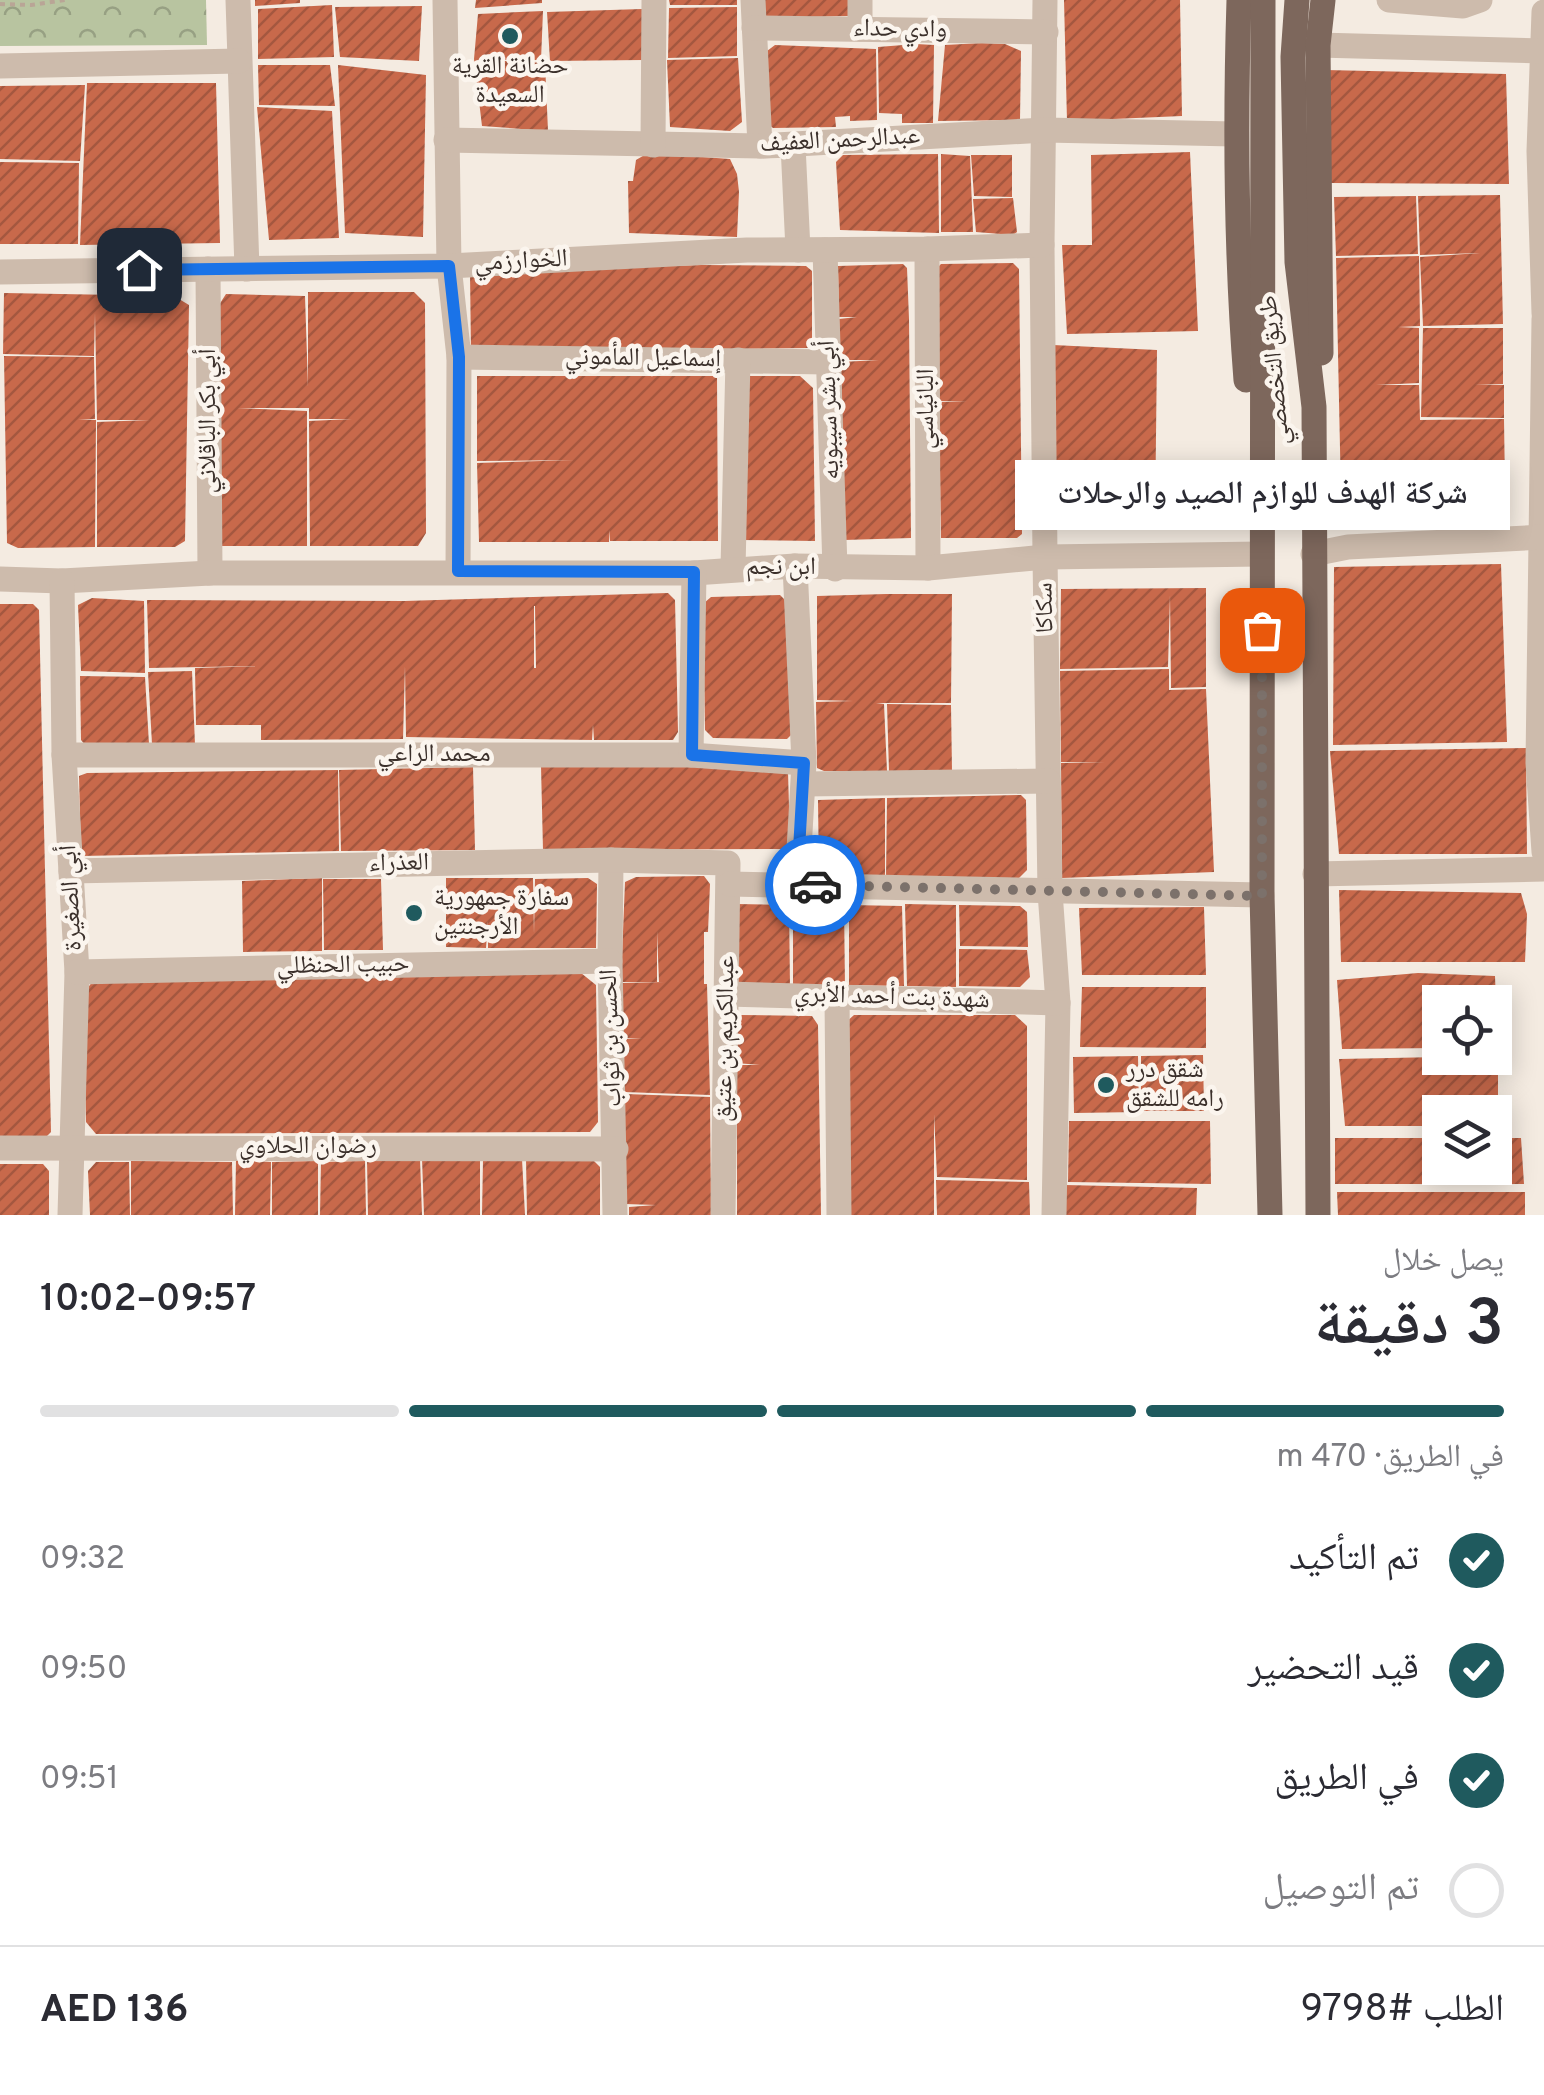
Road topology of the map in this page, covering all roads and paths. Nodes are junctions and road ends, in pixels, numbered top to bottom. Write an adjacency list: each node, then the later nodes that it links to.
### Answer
1 (65, 0): 14 (path)
2 (238, 0): 21 (street)
3 (446, 0): 25 (street)
4 (654, 0): 26 (street)
5 (753, 0): 16 (street)
6 (860, 0): 17 (street)
7 (1045, 0): 18 (street, سكاكا)
8 (1238, 0): 24 (main road)
9 (1262, 0): 43 (main road, طريق التخصصي)
10 (1297, 0): 41 (main road, طريق التخصصي)
11 (1323, 0): 19 (main road)
12 (1389, 0): 13 (street)
13 (1480, 0)
14 (0, 4)
15 (1544, 12): 20 (street)
16 (754, 28): 17 (street, وادي حداء); 27 (street)
17 (860, 29): 18 (street, وادي حداء)
18 (1046, 32): 23 (street, سكاكا)
19 (1318, 45): 20 (street); 41 (main road)
20 (1542, 51): 28 (street)
21 (240, 61): 22 (street); 34 (street)
22 (0, 66)
23 (1045, 130): 24 (street, عبدالرحمن العفيف); 27 (street, عبدالرحمن العفيف); 29 (street, سكاكا)
24 (1234, 134): 43 (main road)
25 (446, 140): 26 (street, عبدالرحمن العفيف); 33 (street)
26 (653, 145): 27 (street, عبدالرحمن العفيف)
27 (760, 146): 31 (street)
28 (1542, 151): 37 (street)
29 (1042, 245): 30 (street, الخوارزمي); 45 (street, سكاكا)
30 (927, 249): 32 (street, الخوارزمي); 49 (street, البانياسي)
31 (798, 250): 32 (street, الخوارزمي); 33 (street, الخوارزمي)
32 (825, 250): 40 (street, أبي بشر سيبويه)
33 (449, 266): 34 (street, الخوارزمي); 38 (street)
34 (247, 269): 35 (street, الخوارزمي)
35 (208, 270): 36 (street, الخوارزمي); 51 (street, أبي بكر الباقلاني)
36 (0, 272)
37 (1544, 316): 42 (street)
38 (459, 357): 39 (street, إسماعيل المأموني); 50 (street)
39 (738, 360): 40 (street, إسماعيل المأموني); 47 (street)
40 (828, 362): 48 (street, أبي بشر سيبويه)
41 (1314, 407): 44 (main road, طريق التخصصي)
42 (1543, 538): 44 (street); 57 (street)
43 (1262, 554): 45 (street, ابن نجم); 68 (main road, طريق التخصصي)
44 (1313, 554): 65 (main road, طريق التخصصي)
45 (1045, 558): 49 (street, ابن نجم); 59 (street, سكاكا)
46 (795, 566): 47 (street, ابن نجم); 48 (street, ابن نجم); 58 (street)
47 (732, 568): 52 (street, ابن نجم)
48 (834, 568): 49 (street, ابن نجم)
49 (928, 568)
50 (458, 571): 51 (street, ابن نجم); 52 (street, ابن نجم)
51 (210, 572): 54 (street, ابن نجم)
52 (694, 572): 56 (street)
53 (0, 579): 54 (street, ابن نجم)
54 (62, 581): 55 (street, أبي الصغيرة)
55 (64, 755): 56 (street, محمد الراعي); 63 (street, أبي الصغيرة)
56 (692, 755): 58 (street, محمد الراعي)
57 (1541, 764): 60 (street)
58 (804, 774): 59 (street, محمد الراعي); 66 (street)
59 (1048, 781): 67 (street, سكاكا)
60 (1544, 852)
61 (612, 860): 63 (street, العذراء); 64 (street, العذراء); 69 (street, الحسن بن ثواب)
62 (1544, 870): 65 (street)
63 (71, 871): 70 (street, أبي الصغيرة)
64 (729, 873): 66 (street, العذراء); 71 (street, عبدالكريم بن عتيق)
65 (1314, 874): 83 (main road, طريق التخصصي)
66 (797, 884): 67 (street, العذراء)
67 (1050, 892): 68 (street, العذراء); 73 (street, سكاكا)
68 (1262, 896): 82 (main road, طريق التخصصي)
69 (610, 960): 70 (street, حبيب الحنظلي); 76 (street, الحسن بن ثواب)
70 (77, 972): 74 (street, أبي الصغيرة)
71 (726, 994): 72 (street, شهدة بنت أحمد الأبري); 79 (street, عبدالكريم بن عتيق)
72 (836, 996): 73 (street, شهدة بنت أحمد الأبري); 80 (street)
73 (1058, 1002): 81 (street, سكاكا)
74 (70, 1146): 75 (street, رضوان الحلاوي); 76 (street, رضوان الحلاوي); 77 (street, أبي الصغيرة)
75 (0, 1148)
76 (616, 1149): 78 (street, الحسن بن ثواب)
77 (70, 1215)
78 (615, 1215)
79 (724, 1215)
80 (839, 1215)
81 (1054, 1215)
82 (1270, 1215)
83 (1318, 1215)

